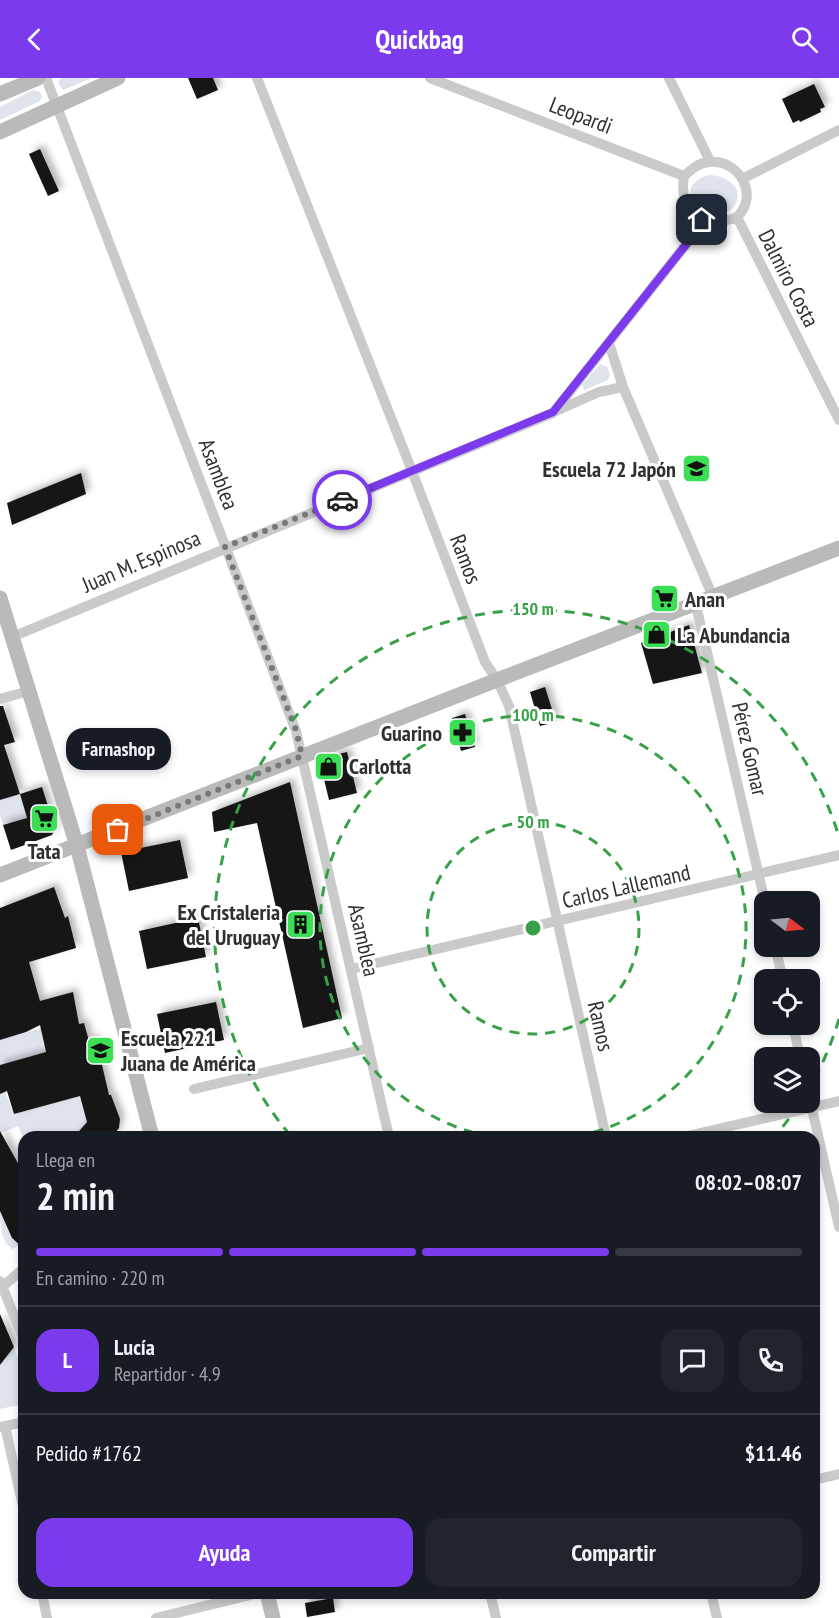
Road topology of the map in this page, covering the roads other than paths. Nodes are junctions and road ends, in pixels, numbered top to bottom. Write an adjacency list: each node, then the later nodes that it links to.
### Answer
1 (38, 78): 7 (street)
2 (46, 78): 8 (street, Asamblea)
3 (118, 78): 8 (street)
4 (257, 78): 20 (street, Ramos)
5 (430, 78): 12 (street, Leopardi)
6 (669, 78): 11 (street)
7 (0, 94)
8 (57, 106): 10 (street); 21 (street, Asamblea)
9 (839, 130): 13 (street)
10 (0, 132)
11 (710, 161): 12 (street); 13 (street)
12 (684, 176): 15 (street)
13 (744, 178): 14 (street)
14 (737, 218): 15 (street, Dalmiro Costa); 19 (street, Dalmiro Costa)
15 (702, 220): 16 (street, Juan M. Espinosa)
16 (609, 344): 17 (street); 18 (street, Juan M. Espinosa)
17 (623, 387): 18 (street, Juan M. Espinosa); 23 (street)
18 (553, 412): 20 (street, Juan M. Espinosa)
19 (839, 420)
20 (412, 471): 21 (street, Juan M. Espinosa); 27 (street, Ramos)
21 (225, 547): 26 (street, Juan M. Espinosa); 30 (street, Asamblea)
22 (839, 548): 23 (street)
23 (713, 597): 25 (street)
24 (0, 598): 26 (street)
25 (696, 604): 27 (street); 34 (street, Pérez Gomar)
26 (12, 637): 28 (street)
27 (497, 680): 30 (street); 36 (street, Ramos)
28 (29, 691): 29 (street); 31 (street)
29 (0, 699)
30 (302, 756): 31 (street); 37 (street, Asamblea)
31 (77, 846): 33 (street); 44 (street)
32 (839, 855): 34 (street, Carlos Lallemand)
33 (0, 875)
34 (759, 875): 35 (street, Pérez Gomar); 36 (street, Carlos Lallemand)
35 (763, 891)
36 (558, 922): 37 (street, Carlos Lallemand); 46 (street, Ramos)
37 (351, 969): 38 (street, Asamblea)
38 (369, 1048): 39 (street); 45 (street, Asamblea)
39 (194, 1089)
40 (839, 1101): 41 (street)
41 (820, 1103)
42 (776, 1113): 47 (street)
43 (813, 1113): 48 (street)
44 (150, 1131)
45 (389, 1131)
46 (605, 1131)
47 (706, 1131)
48 (817, 1131)
49 (820, 1144): 50 (street)
50 (839, 1227)
51 (18, 1273): 52 (street)
52 (1, 1286): 53 (street)
53 (18, 1326)
54 (18, 1423): 55 (street)
55 (3, 1427): 58 (street)
56 (839, 1474): 57 (street)
57 (820, 1479)
58 (18, 1487)
59 (43, 1599): 64 (street)
60 (234, 1599): 65 (street)
61 (268, 1599): 66 (street)
62 (491, 1599): 67 (street)
63 (712, 1599): 68 (street)
64 (47, 1618)
65 (156, 1618)
66 (273, 1618)
67 (496, 1618)
68 (717, 1618)

